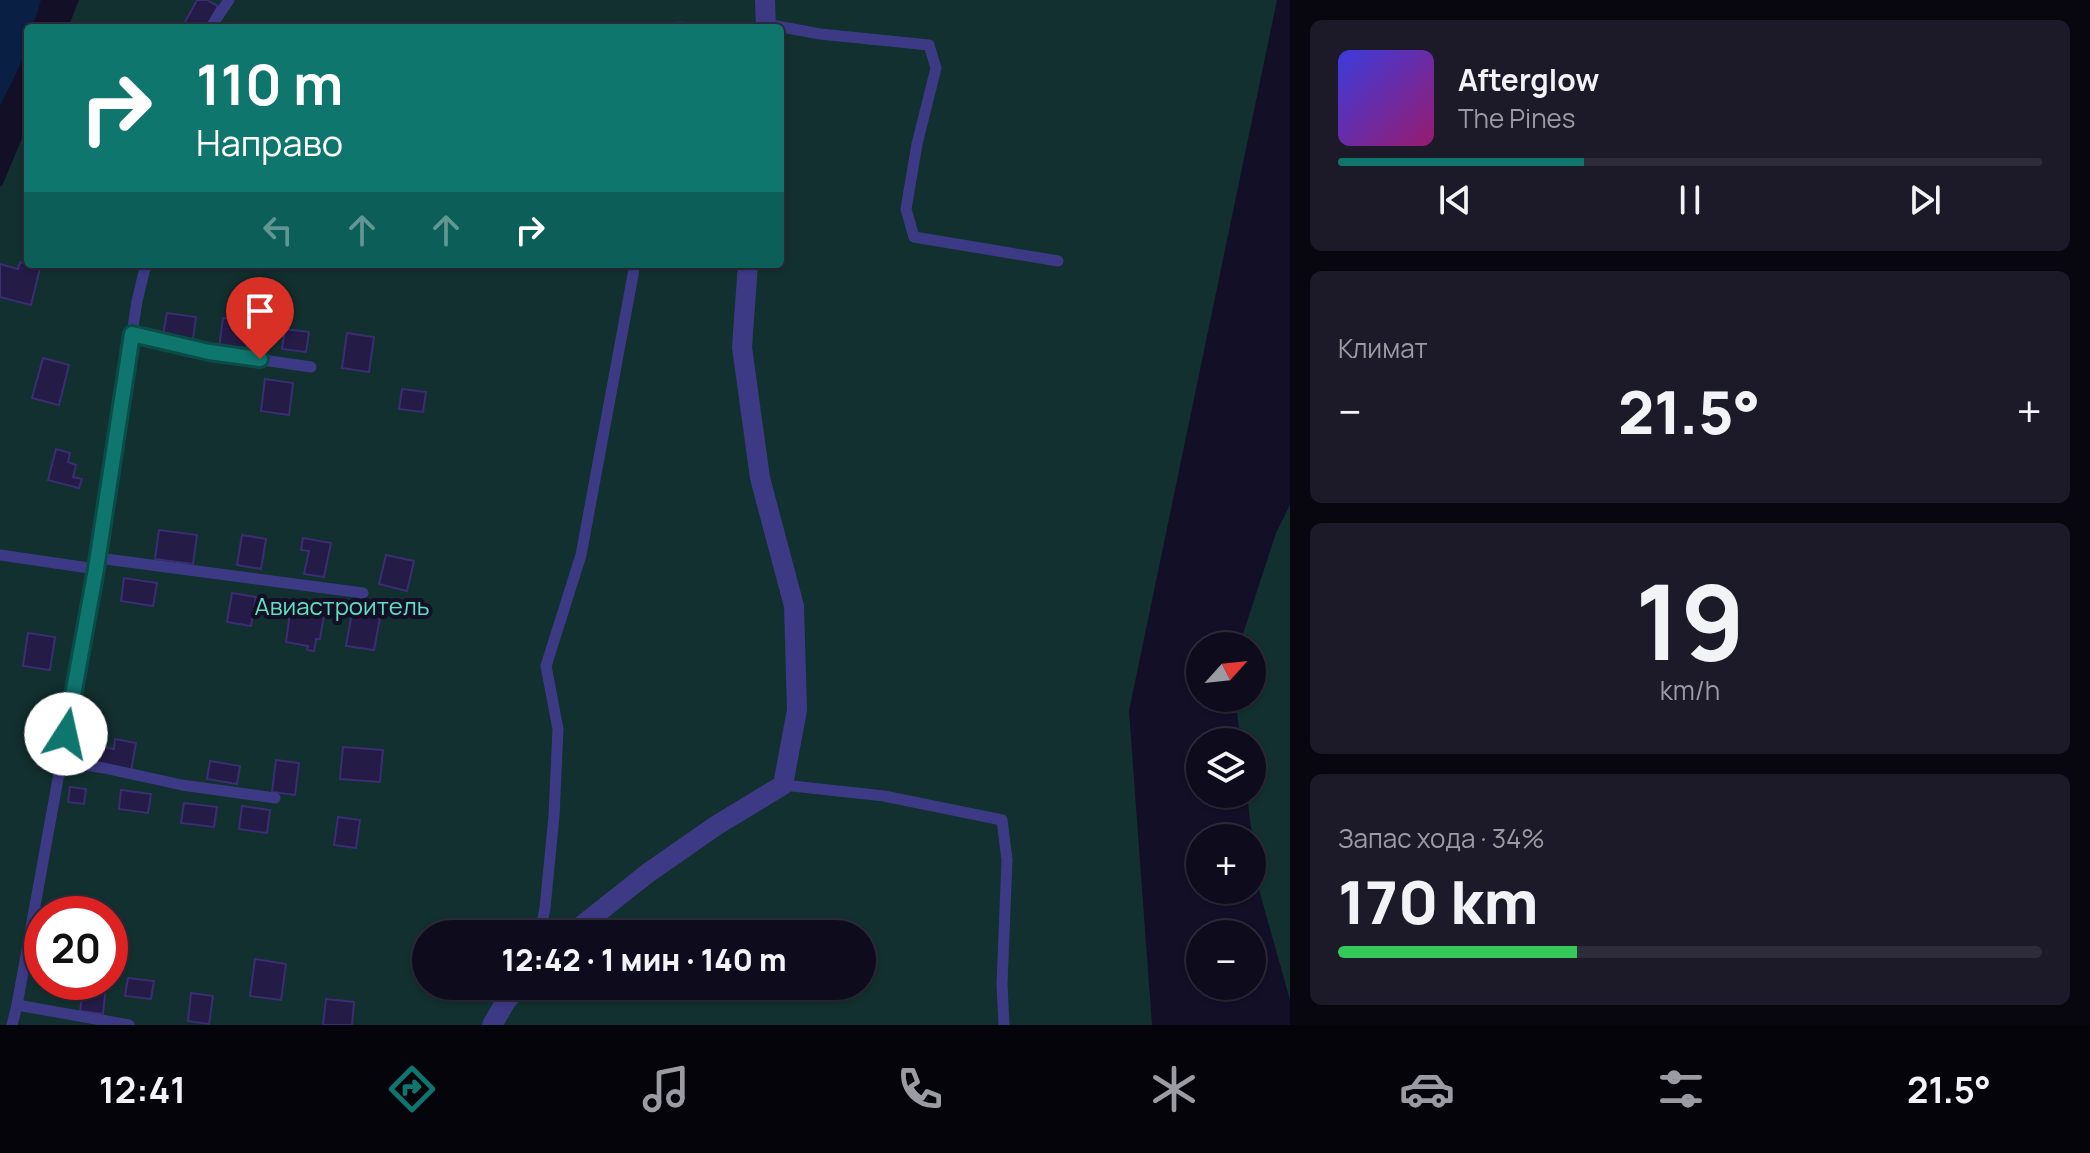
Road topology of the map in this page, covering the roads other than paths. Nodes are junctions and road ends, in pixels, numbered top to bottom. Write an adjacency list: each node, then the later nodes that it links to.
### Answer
1 (229, 0): 3 (lane)
2 (765, 0): 4 (street)
3 (213, 24)
4 (766, 24)
5 (784, 29): 6 (lane)
6 (1058, 261)
7 (145, 268): 10 (lane)
8 (634, 268): 18 (lane)
9 (748, 268): 16 (street)
10 (132, 334): 11 (lane); 13 (lane)
11 (311, 367)
12 (0, 555): 13 (lane)
13 (97, 564): 14 (lane); 15 (lane)
14 (363, 593)
15 (61, 761): 17 (lane); 21 (lane)
16 (783, 785): 19 (street); 25 (lane)
17 (275, 798)
18 (543, 920)
19 (589, 920)
20 (507, 1000): 24 (street)
21 (17, 1005): 22 (lane); 23 (lane)
22 (12, 1025)
23 (129, 1025)
24 (492, 1025)
25 (1004, 1025)

